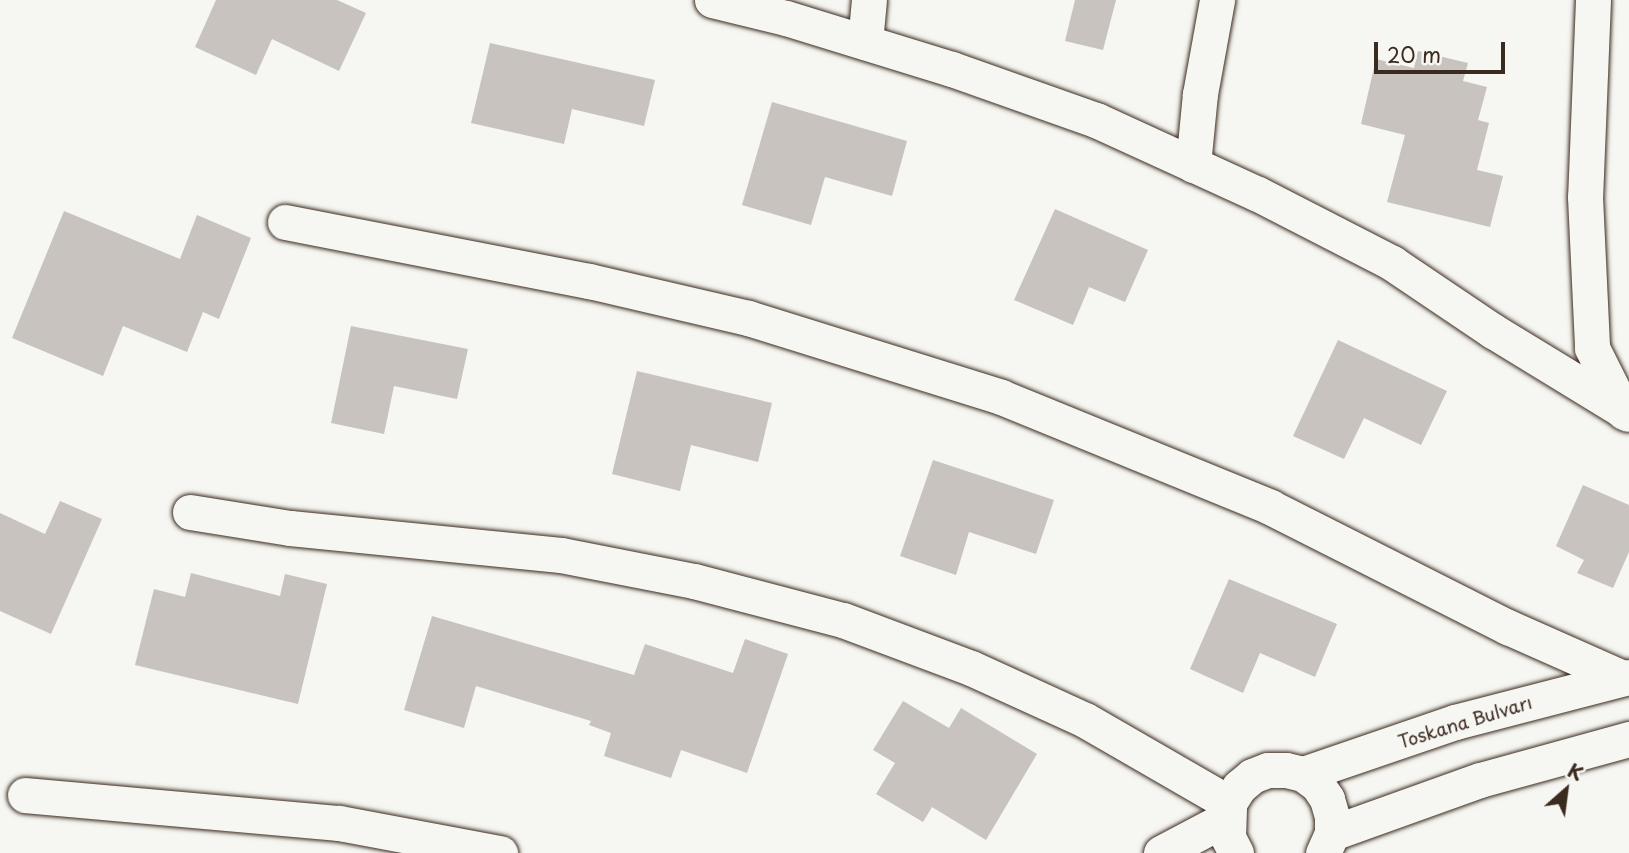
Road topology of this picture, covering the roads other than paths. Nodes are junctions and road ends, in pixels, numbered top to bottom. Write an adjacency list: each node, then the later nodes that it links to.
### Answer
1 (712, 0): 5 (street)
2 (869, 0): 5 (street)
3 (1217, 0): 6 (street)
4 (1593, 0): 8 (street)
5 (865, 42): 6 (street)
6 (1193, 165): 8 (street)
7 (285, 222): 10 (street)
8 (1626, 413)
9 (190, 512): 14 (street)
10 (1626, 677): 12 (street, Toskana Bulvarı)
11 (1629, 738): 15 (street)
12 (1303, 774): 14 (street, Toskana Bulvarı); 15 (street)
13 (25, 795): 16 (street)
14 (1228, 810): 17 (street, Toskana Bulvarı); 18 (street)
15 (1326, 848)
16 (500, 853)
17 (1161, 853)
18 (1236, 853)

